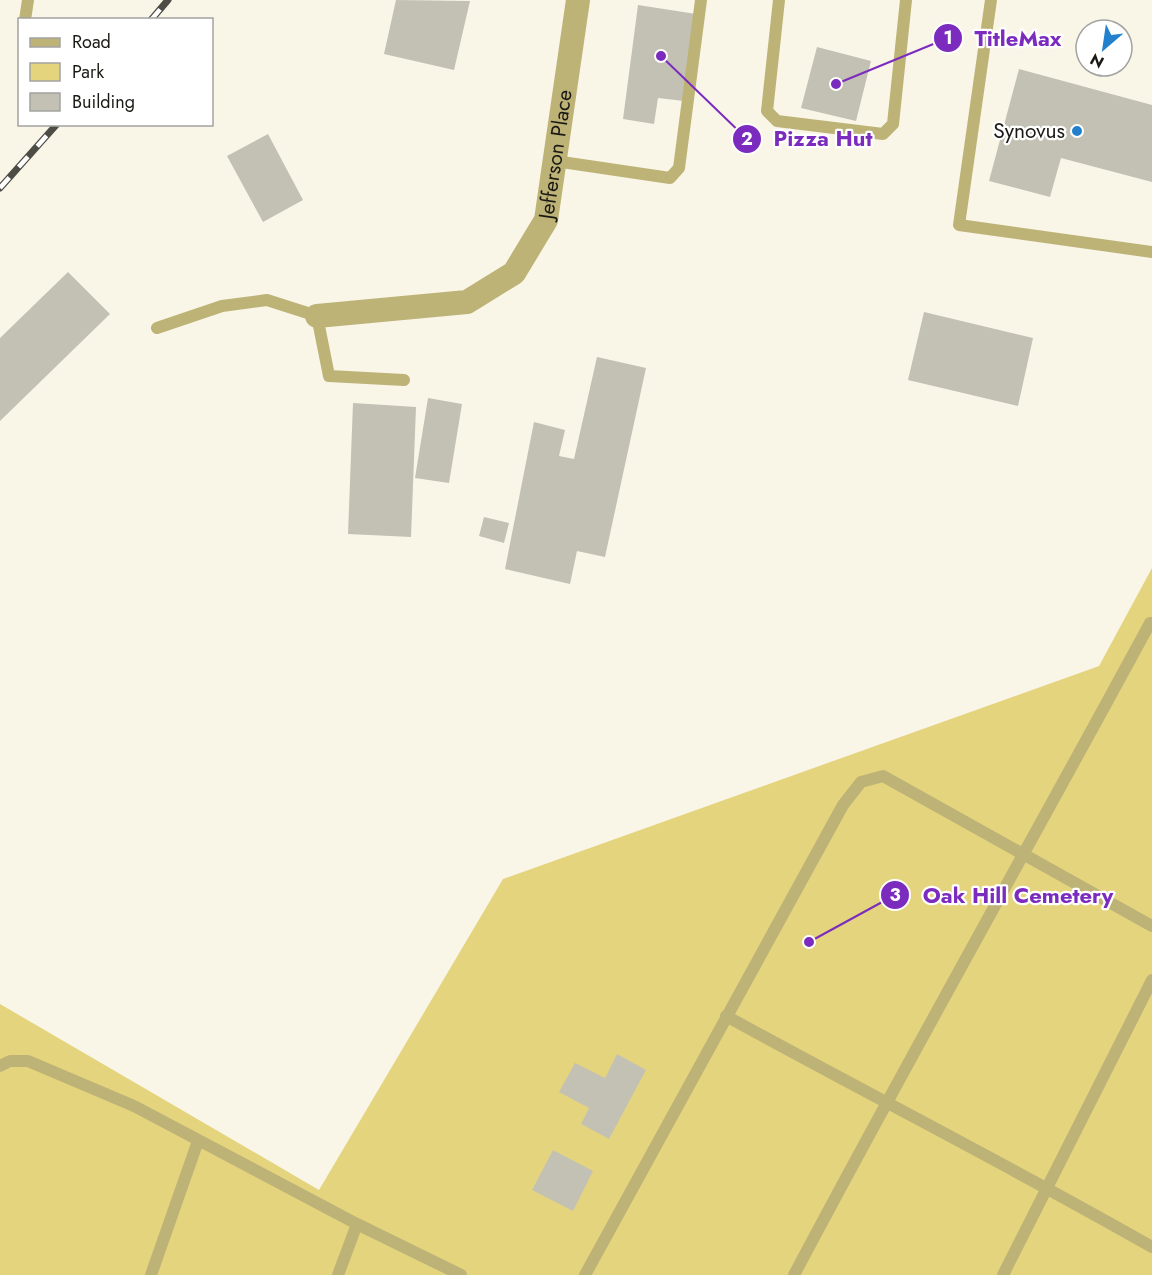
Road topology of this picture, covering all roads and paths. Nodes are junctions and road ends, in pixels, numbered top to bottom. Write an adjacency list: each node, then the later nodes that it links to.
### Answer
1 (28, 0): 7 (lane)
2 (579, 0): 8 (street, Jefferson Place)
3 (701, 0): 8 (lane)
4 (778, 0): 5 (lane)
5 (906, 0)
6 (990, 0): 9 (lane)
7 (25, 18)
8 (555, 160): 10 (street, Jefferson Place)
9 (1152, 252)
10 (317, 315): 11 (lane); 12 (lane)
11 (156, 328)
12 (404, 380)
13 (1152, 622): 14 (lane)
14 (1024, 854): 15 (lane); 17 (lane); 19 (lane)
15 (1152, 926)
16 (1152, 980): 21 (lane)
17 (726, 1016): 19 (lane); 27 (lane)
18 (0, 1066): 20 (lane)
19 (885, 1103): 21 (lane); 28 (lane)
20 (198, 1141): 22 (lane); 24 (lane)
21 (1048, 1188): 23 (lane); 29 (lane)
22 (357, 1224): 25 (lane); 26 (lane)
23 (1152, 1247)
24 (151, 1275)
25 (338, 1275)
26 (461, 1275)
27 (585, 1275)
28 (794, 1275)
29 (1003, 1275)

